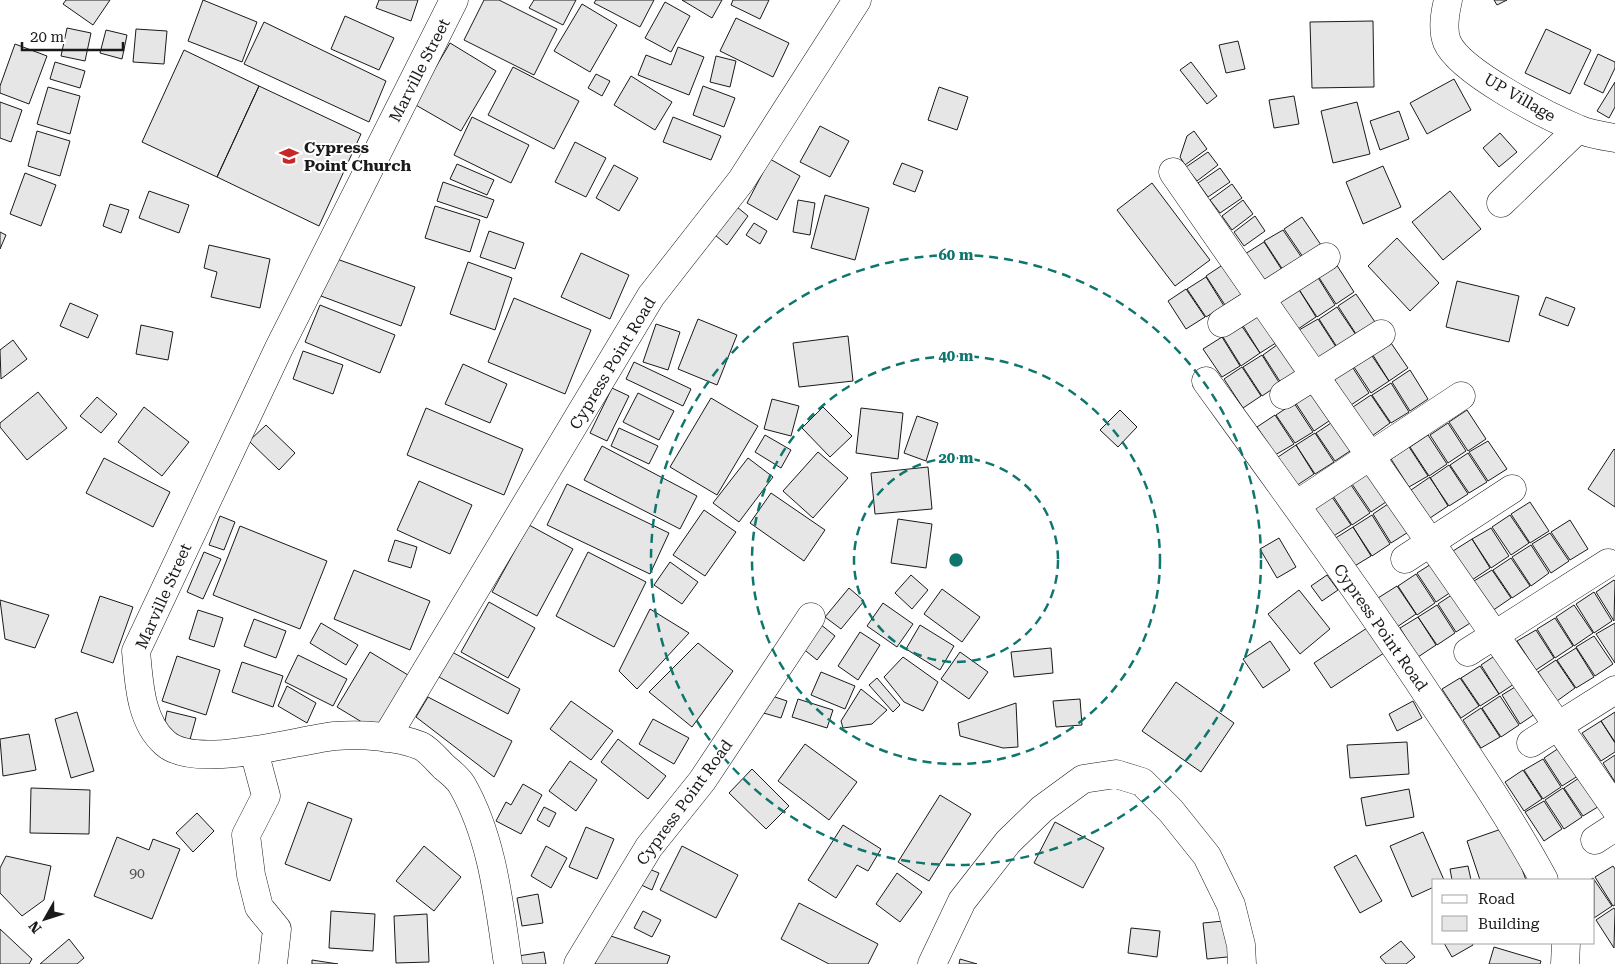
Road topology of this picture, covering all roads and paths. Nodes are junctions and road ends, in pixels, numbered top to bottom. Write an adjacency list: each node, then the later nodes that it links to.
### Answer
1 (454, 0): 29 (street, Marville Street)
2 (857, 0): 27 (street, Cypress Point Road)
3 (1448, 0): 4 (street, UP Village)
4 (1578, 129): 5 (street, UP Village); 7 (street)
5 (1615, 138)
6 (1173, 172): 9 (street)
7 (1501, 203)
8 (1326, 257): 9 (street)
9 (1262, 299): 10 (street); 12 (street)
10 (1222, 324)
11 (1381, 334): 12 (street)
12 (1314, 375): 14 (street); 16 (street)
13 (1206, 381): 18 (street, Cypress Point Road)
14 (1284, 395)
15 (1461, 396): 16 (street)
16 (1371, 455): 18 (street); 19 (street)
17 (1512, 489): 19 (street)
18 (1296, 505): 31 (street, Cypress Point Road)
19 (1431, 542): 20 (street); 23 (street)
20 (1405, 559)
21 (1608, 563): 23 (street)
22 (811, 617): 35 (street, Cypress Point Road)
23 (1495, 634): 24 (street); 26 (street)
24 (1468, 652)
25 (1615, 690): 26 (street)
26 (1558, 726): 28 (street); 30 (street)
27 (386, 738): 29 (street, Marville Street); 34 (street, Marville Street)
28 (1531, 743)
29 (254, 751): 33 (street)
30 (1615, 808)
31 (1543, 879)
32 (1566, 944): 38 (street)
33 (273, 964)
34 (508, 964)
35 (578, 964)
36 (932, 964): 37 (street)
37 (1242, 964)
38 (1565, 964)

